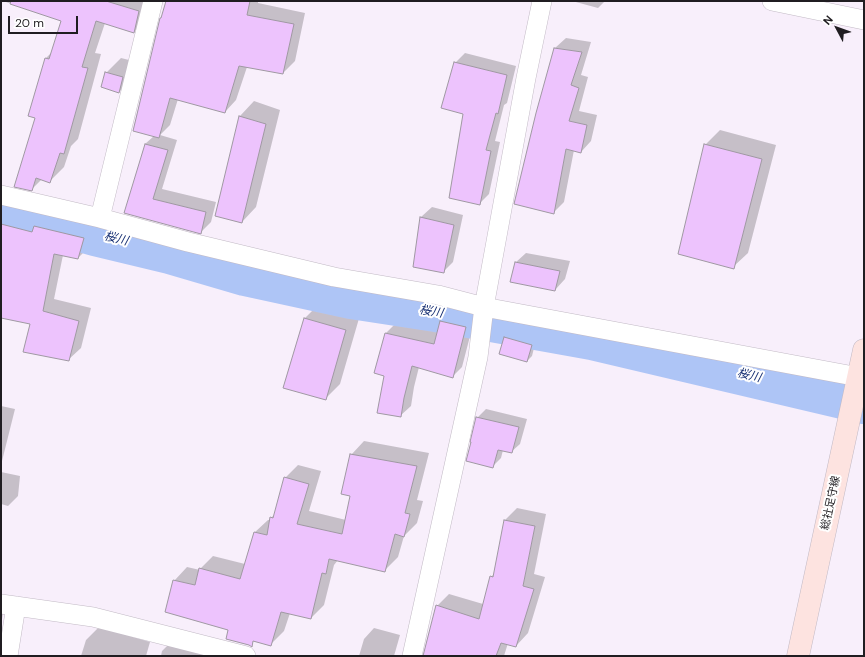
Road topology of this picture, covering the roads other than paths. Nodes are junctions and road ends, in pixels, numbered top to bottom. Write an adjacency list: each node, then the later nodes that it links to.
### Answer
1 (152, 1): 6 (street)
2 (542, 1): 7 (street)
3 (772, 1): 4 (street)
4 (864, 20)
5 (1, 195): 6 (street)
6 (100, 218): 7 (street)
7 (483, 315): 9 (street); 13 (street)
8 (864, 350): 9 (main road, 総社足守線)
9 (859, 380): 14 (main road, 総社足守線)
10 (8, 605): 11 (street); 12 (street)
11 (8, 656)
12 (246, 656)
13 (412, 656)
14 (798, 656)

